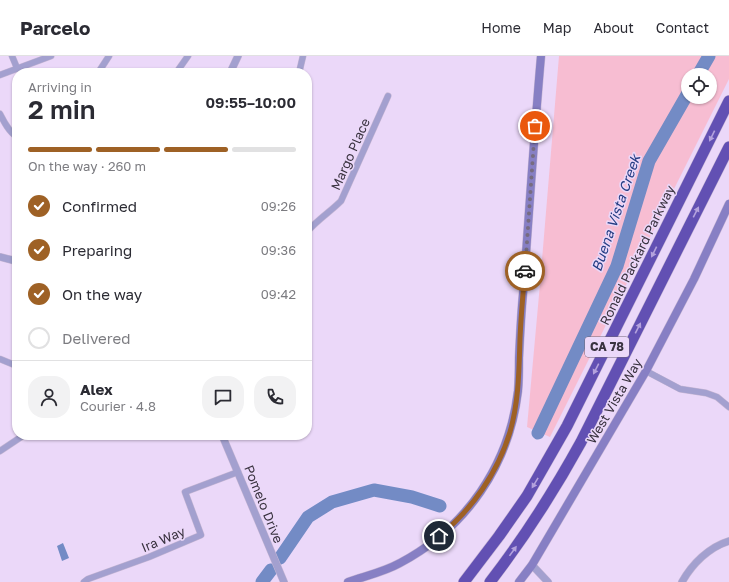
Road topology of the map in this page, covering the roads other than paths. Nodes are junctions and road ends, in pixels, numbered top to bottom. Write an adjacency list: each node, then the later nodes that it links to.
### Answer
1 (12, 56): 8 (street)
2 (51, 56): 8 (street)
3 (109, 56): 9 (street)
4 (188, 56): 10 (street)
5 (238, 56): 11 (street)
6 (303, 56): 12 (street)
7 (541, 56): 36 (main road)
8 (17, 68)
9 (101, 68)
10 (180, 68)
11 (232, 68)
12 (300, 68)
13 (12, 70): 14 (street)
14 (0, 75)
15 (388, 96): 21 (street, Margo Place)
16 (729, 101): 37 (highway, Ronald Packard Parkway / CA 78, one-way to 37)
17 (0, 114): 18 (street)
18 (12, 132)
19 (729, 146): 38 (highway, CA 78, one-way to 19)
20 (729, 204): 26 (main road, West Vista Way)
21 (312, 226)
22 (0, 258): 23 (street)
23 (12, 260)
24 (0, 359): 25 (street)
25 (12, 364)
26 (646, 371): 27 (street); 33 (main road, West Vista Way)
27 (729, 407)
28 (16, 440): 30 (street)
29 (224, 440): 31 (street, Pomelo Drive)
30 (0, 451)
31 (238, 472): 34 (street, Ira Way); 35 (street, Pomelo Drive)
32 (729, 541): 41 (street)
33 (532, 564): 39 (main road, West Vista Way); 40 (street)
34 (84, 582)
35 (284, 582)
36 (348, 582)
37 (464, 582)
38 (490, 582)
39 (519, 582)
40 (548, 582)
41 (682, 582)

